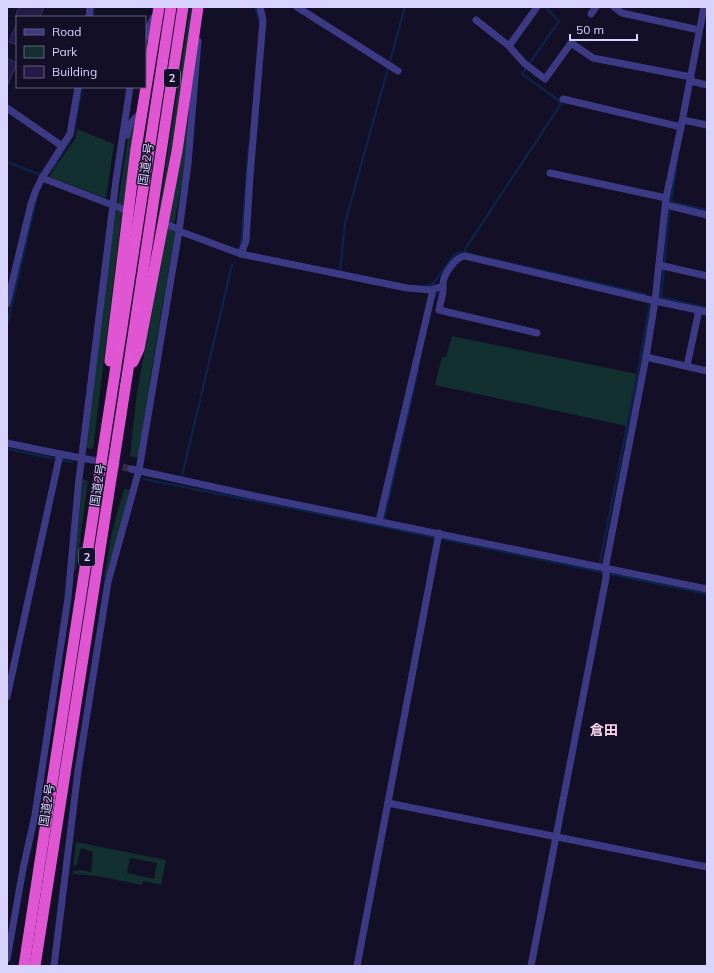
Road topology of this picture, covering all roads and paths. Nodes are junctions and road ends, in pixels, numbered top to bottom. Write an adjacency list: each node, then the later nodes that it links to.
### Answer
1 (158, 7): 14 (street); 19 (highway)
2 (171, 7): 57 (highway, 国道2号 / 2)
3 (183, 7): 49 (highway, 国道2号 / 2)
4 (199, 7): 38 (street); 49 (highway)
5 (260, 7): 39 (street)
6 (297, 7): 16 (street)
7 (537, 7): 15 (street)
8 (596, 7): 11 (street)
9 (614, 7): 13 (street)
10 (704, 7): 13 (street)
11 (591, 14)
12 (476, 20): 15 (street)
13 (702, 26): 17 (street)
14 (146, 36)
15 (509, 46): 17 (street)
16 (398, 71)
17 (690, 79): 18 (street); 26 (street)
18 (707, 84)
19 (146, 86)
20 (78, 88): 28 (street)
21 (130, 88): 31 (street)
22 (146, 88): 25 (highway)
23 (563, 99): 26 (street)
24 (7, 108): 28 (street)
25 (142, 112): 31 (street); 57 (highway)
26 (682, 123): 27 (street); 32 (street)
27 (707, 125)
28 (62, 146): 30 (street)
29 (550, 173): 32 (street)
30 (42, 178): 33 (street); 44 (street)
31 (116, 180): 33 (street)
32 (666, 198): 34 (street)
33 (113, 205): 35 (street); 53 (street)
34 (669, 206): 36 (street); 40 (street)
35 (123, 209)
36 (707, 215)
37 (168, 225): 38 (street)
38 (179, 230): 39 (street); 56 (street)
39 (241, 254): 42 (street)
40 (662, 266): 41 (street); 43 (street)
41 (707, 276)
42 (436, 288): 43 (street); 46 (street); 58 (street)
43 (655, 301): 45 (street); 47 (street)
44 (7, 304)
45 (703, 311): 48 (street)
46 (537, 333)
47 (646, 358): 48 (street); 60 (street)
48 (687, 366): 50 (street)
49 (128, 370): 68 (highway, 国道2号 / 2)
50 (707, 371)
51 (7, 443): 52 (street)
52 (60, 458): 53 (street); 62 (street)
53 (82, 458): 54 (street); 66 (street)
54 (92, 460)
55 (131, 469): 56 (street)
56 (139, 470): 58 (street); 69 (street)
57 (96, 497): 67 (highway, 国道2号 / 2)
58 (379, 521): 59 (street)
59 (438, 536): 60 (street); 63 (street)
60 (606, 572): 61 (street); 64 (street)
61 (707, 589)
62 (7, 697)
63 (388, 803): 64 (street); 70 (street)
64 (557, 837): 65 (street); 71 (street)
65 (707, 867)
66 (7, 959)
67 (24, 966)
68 (35, 966)
69 (54, 966)
70 (357, 966)
71 (531, 966)

